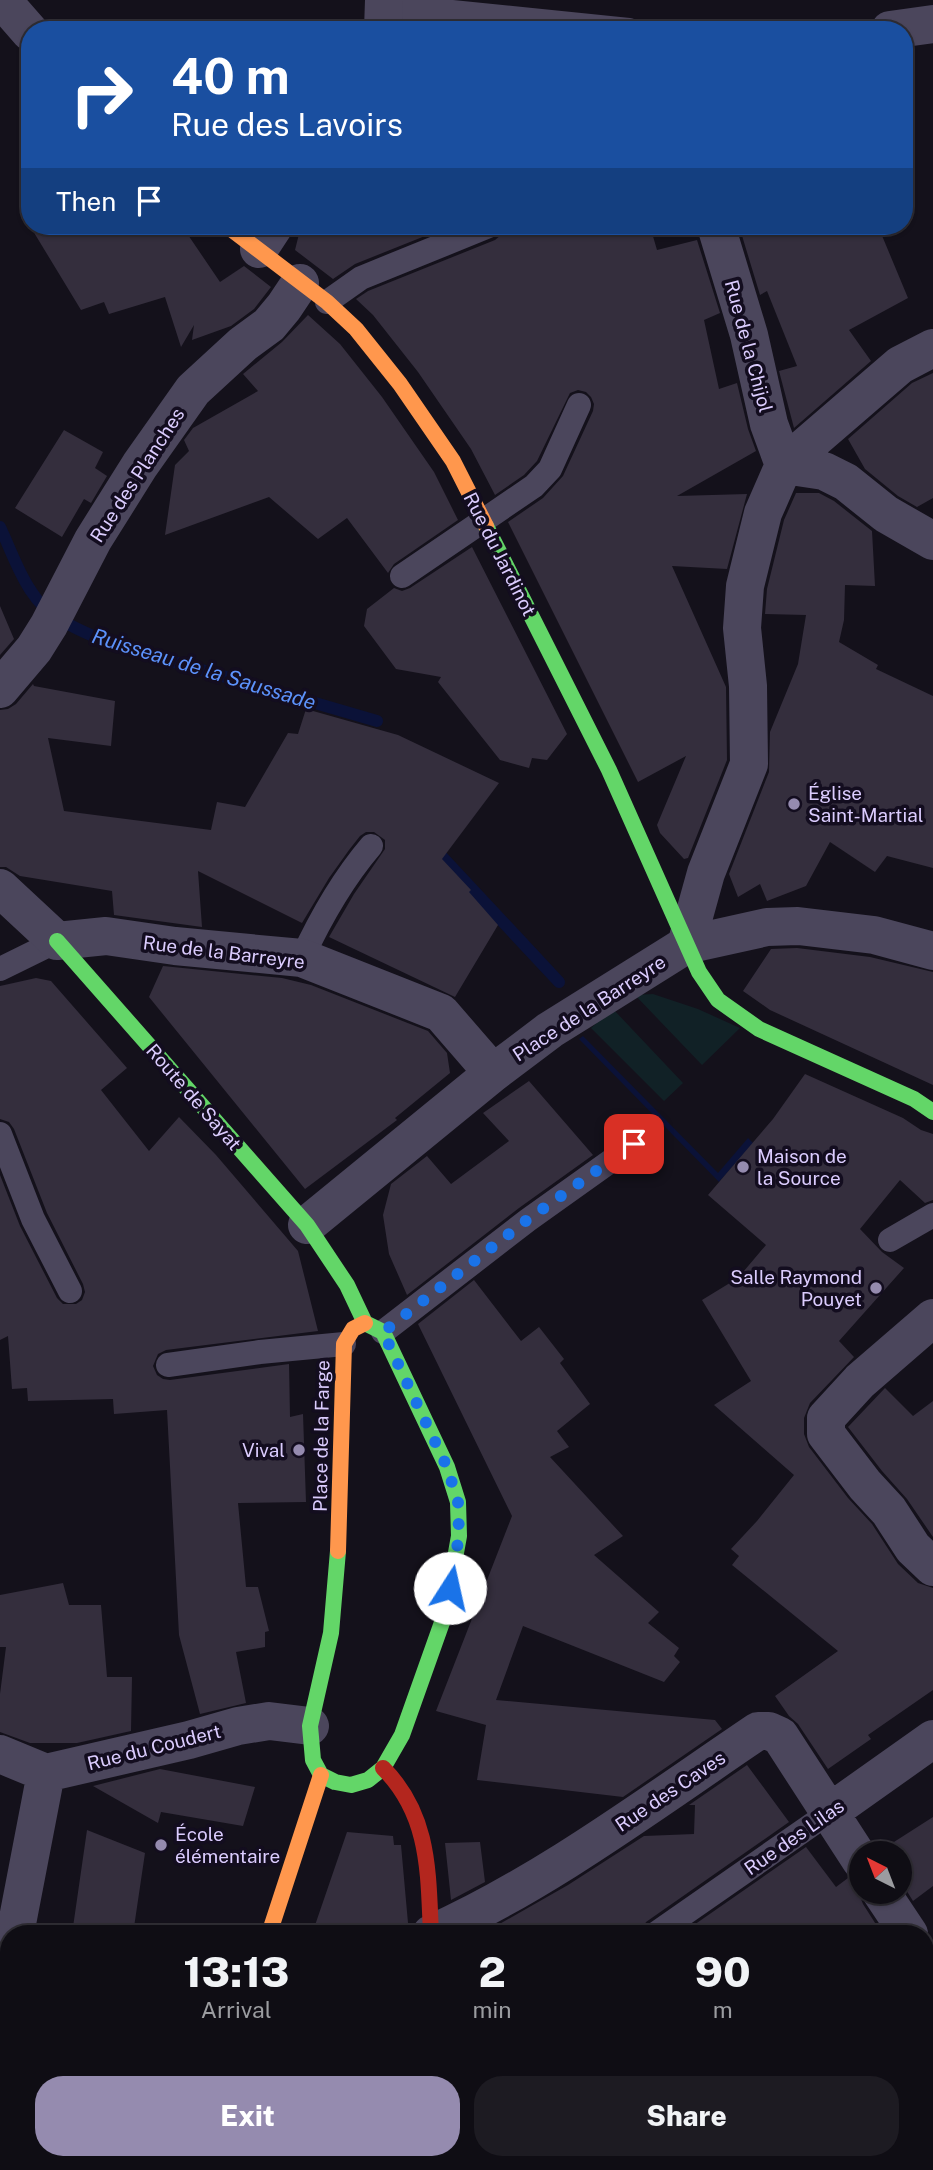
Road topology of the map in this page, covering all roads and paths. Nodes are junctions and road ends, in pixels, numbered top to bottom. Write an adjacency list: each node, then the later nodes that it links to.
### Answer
1 (2, 0): 4 (street)
2 (383, 11): 3 (lane)
3 (512, 21)
4 (21, 22)
5 (933, 24): 6 (street)
6 (913, 27)
7 (467, 235): 10 (lane)
8 (719, 235): 13 (street, Rue de la Chijol)
9 (266, 237): 10 (street, Rue du Jardinot)
10 (313, 292): 14 (street, Rue du Jardinot); 17 (street, Rue des Planches)
11 (933, 348): 13 (street)
12 (579, 405): 14 (lane)
13 (784, 465): 15 (street); 21 (street)
14 (483, 520): 16 (lane); 21 (street, Rue du Jardinot)
15 (933, 541)
16 (402, 576)
17 (0, 689)
18 (371, 846): 23 (lane)
19 (0, 888): 20 (street, Route de Sayat)
20 (57, 941): 23 (street, Rue de la Barreyre); 24 (lane); 30 (street, Route de Sayat)
21 (686, 945): 22 (street, Place de la Barreyre); 25 (street, Place de la Barreyre); 26 (street, Rue du Jardinot)
22 (933, 951)
23 (302, 958): 25 (street, Rue de la Barreyre)
24 (0, 969)
25 (493, 1073): 30 (street)
26 (933, 1112)
27 (650, 1133): 34 (lane)
28 (0, 1134): 32 (lane)
29 (933, 1215): 31 (lane)
30 (307, 1225): 34 (street, Route de Sayat)
31 (890, 1240)
32 (70, 1291)
33 (933, 1318): 37 (street)
34 (374, 1328): 35 (street, Place de la Farge); 41 (street)
35 (344, 1344): 36 (lane); 38 (street, Place de la Farge)
36 (168, 1365)
37 (933, 1567)
38 (310, 1726): 42 (street, Rue du Coudert); 43 (street, Place de la Farge)
39 (933, 1739): 44 (street, Rue des Lilas)
40 (0, 1754): 42 (street)
41 (383, 1768): 43 (street); 48 (street)
42 (46, 1773): 46 (street)
43 (321, 1775): 47 (street)
44 (830, 1812): 45 (street, Rue des Caves); 49 (street, Rue des Caves); 50 (lane, Rue des Lilas)
45 (849, 1842)
46 (17, 1925)
47 (272, 1925)
48 (430, 1925)
49 (450, 1925)
50 (668, 1925)

